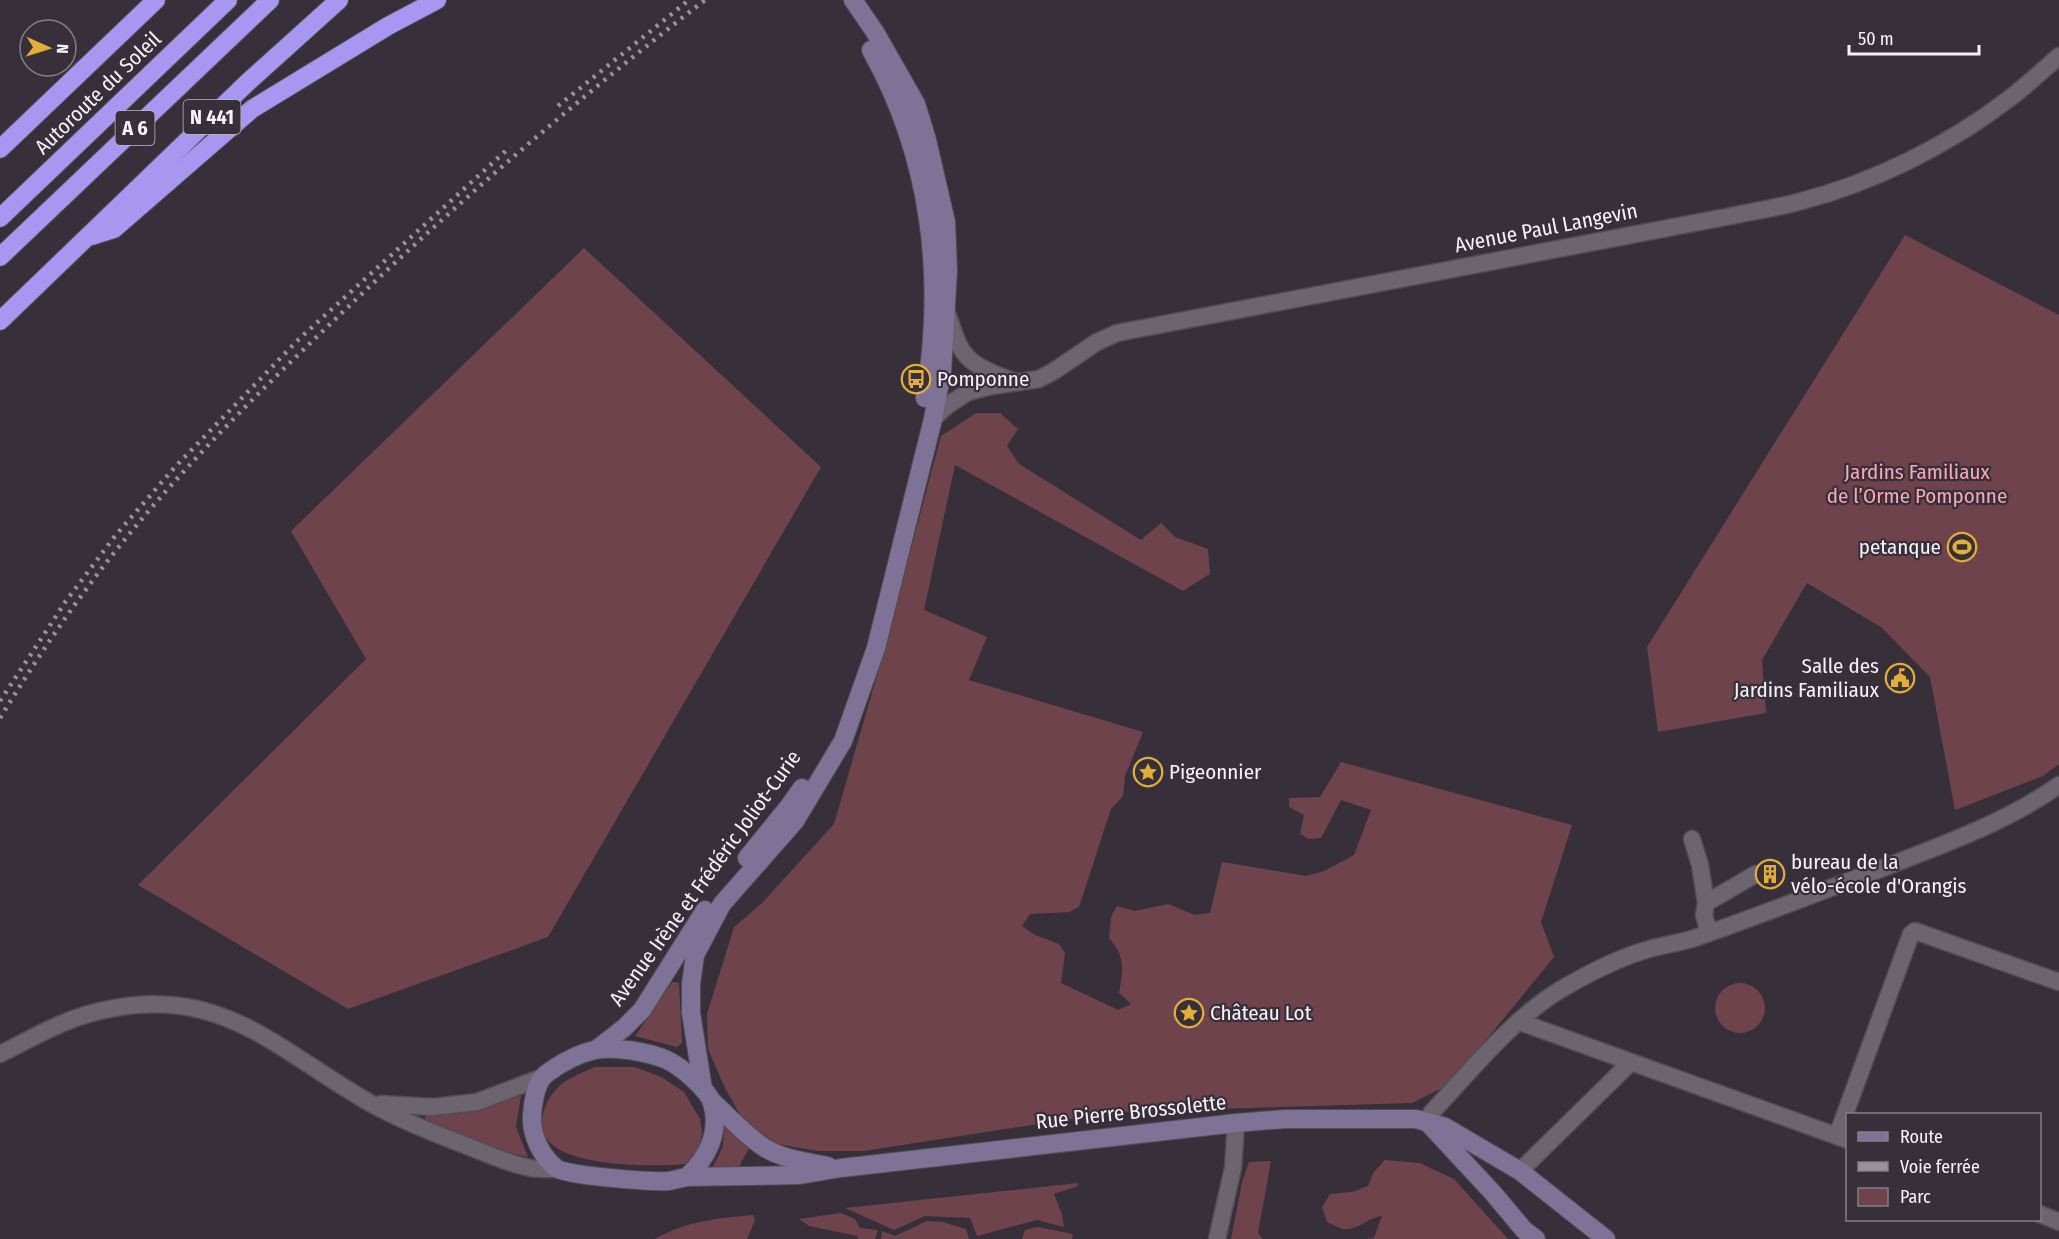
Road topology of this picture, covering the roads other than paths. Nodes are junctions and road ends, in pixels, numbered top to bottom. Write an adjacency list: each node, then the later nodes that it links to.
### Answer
1 (156, 0): 9 (highway)
2 (228, 0): 10 (highway, Autoroute du Soleil / A 6)
3 (270, 0): 12 (highway, A 6)
4 (339, 0): 11 (highway, N 441)
5 (437, 0): 11 (highway)
6 (840, 0): 24 (main road, Avenue Irène et Frédéric Joliot-Curie)
7 (853, 0): 13 (main road, Avenue Irène et Frédéric Joliot-Curie)
8 (2059, 56): 15 (street, Avenue Paul Langevin)
9 (0, 149)
10 (0, 218)
11 (88, 237): 14 (highway, N 441)
12 (0, 257)
13 (946, 311): 15 (street); 16 (main road, Avenue Irène et Frédéric Joliot-Curie)
14 (0, 321)
15 (1016, 382): 16 (street, Avenue Paul Langevin)
16 (933, 419): 28 (main road, Avenue Irène et Frédéric Joliot-Curie)
17 (2059, 785): 21 (street)
18 (1692, 839): 20 (street)
19 (1756, 874): 20 (street)
20 (1706, 903): 21 (street)
21 (1709, 933): 23 (street)
22 (2059, 982): 30 (street)
23 (1520, 1022): 26 (street); 31 (street)
24 (597, 1049): 27 (main road); 28 (main road)
25 (0, 1054): 29 (street)
26 (1631, 1062): 33 (street); 36 (street)
27 (543, 1077): 29 (street); 35 (main road)
28 (708, 1095): 34 (main road, Rue Pierre Brossolette); 37 (main road)
29 (371, 1104): 35 (street)
30 (1850, 1113)
31 (1426, 1122): 32 (main road, Rue Pierre Brossolette); 36 (main road, Rue Pierre Brossolette); 41 (main road)
32 (1236, 1123): 34 (main road, Rue Pierre Brossolette); 40 (street)
33 (1842, 1138)
34 (841, 1168): 37 (main road, Rue Pierre Brossolette)
35 (557, 1169): 37 (main road)
36 (1520, 1171): 42 (main road, Rue Pierre Brossolette)
37 (687, 1177)
38 (2041, 1214): 39 (street)
39 (2059, 1222)
40 (1217, 1239)
41 (1536, 1239)
42 (1606, 1239)

